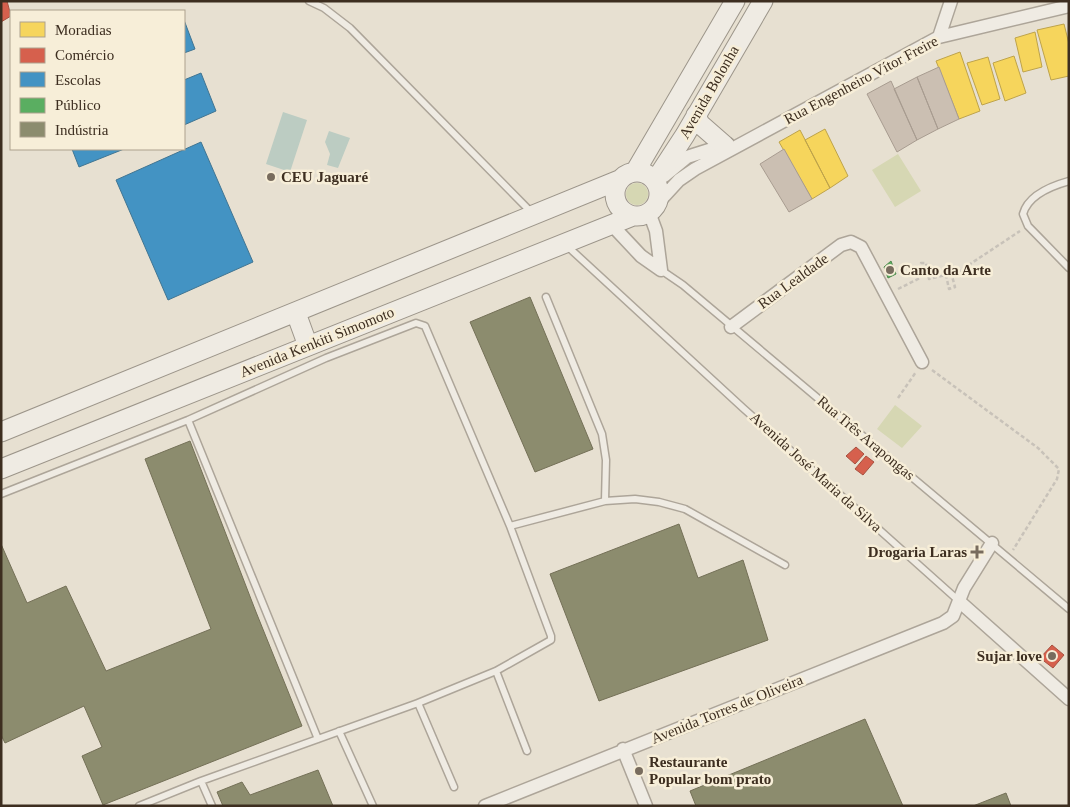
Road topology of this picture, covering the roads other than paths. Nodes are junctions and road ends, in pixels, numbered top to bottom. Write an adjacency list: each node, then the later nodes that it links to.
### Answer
1 (309, 1): 14 (lane)
2 (735, 1): 10 (main road, Avenida Bolonha)
3 (762, 1): 7 (main road, Avenida Bolonha)
4 (951, 1): 6 (street)
5 (1069, 6): 6 (street, Rua Engenheiro Vítor Freire)
6 (939, 37): 8 (street, Rua Engenheiro Vítor Freire)
7 (696, 115): 9 (main road); 12 (main road, Avenida Bolonha)
8 (745, 142): 9 (street, Rua Engenheiro Vítor Freire); 13 (street, Rua Engenheiro Vítor Freire)
9 (724, 144): 12 (street, Rua Engenheiro Vítor Freire)
10 (627, 176): 12 (main road); 13 (main road); 14 (main road)
11 (1069, 181): 17 (lane)
12 (656, 182): 13 (main road)
13 (646, 211): 15 (main road, Avenida Kenkiti Simomoto); 18 (street)
14 (534, 215): 20 (main road)
15 (611, 224): 16 (main road, Avenida Kenkiti Simomoto); 18 (street)
16 (564, 243): 22 (main road, Avenida Kenkiti Simomoto); 32 (lane, Avenida José Maria da Silva)
17 (1069, 268)
18 (661, 270): 21 (lane, Rua Três Arapongas)
19 (546, 297): 28 (lane)
20 (296, 313): 22 (main road); 25 (main road)
21 (731, 327): 23 (street, Rua Lealdade); 30 (lane, Rua Três Arapongas)
22 (308, 346): 26 (main road, Avenida Kenkiti Simomoto)
23 (927, 366)
24 (188, 420): 27 (lane); 29 (lane); 38 (lane)
25 (1, 432)
26 (1, 469)
27 (1, 494)
28 (605, 501): 29 (lane); 31 (lane)
29 (510, 526): 34 (lane)
30 (992, 543): 32 (street, Avenida Torres de Oliveira); 33 (lane, Rua Três Arapongas)
31 (785, 565)
32 (960, 602): 35 (street, Avenida José Maria da Silva); 39 (street, Avenida Torres de Oliveira)
33 (1069, 609)
34 (496, 670): 36 (lane); 40 (lane)
35 (1069, 699)
36 (418, 703): 37 (lane); 42 (lane)
37 (339, 731): 38 (lane); 45 (lane)
38 (318, 739): 41 (lane)
39 (623, 749): 46 (street, Avenida Torres de Oliveira); 47 (street)
40 (527, 751)
41 (201, 781): 43 (lane); 44 (lane)
42 (454, 787)
43 (139, 806)
44 (212, 806)
45 (373, 806)
46 (485, 806)
47 (646, 806)

